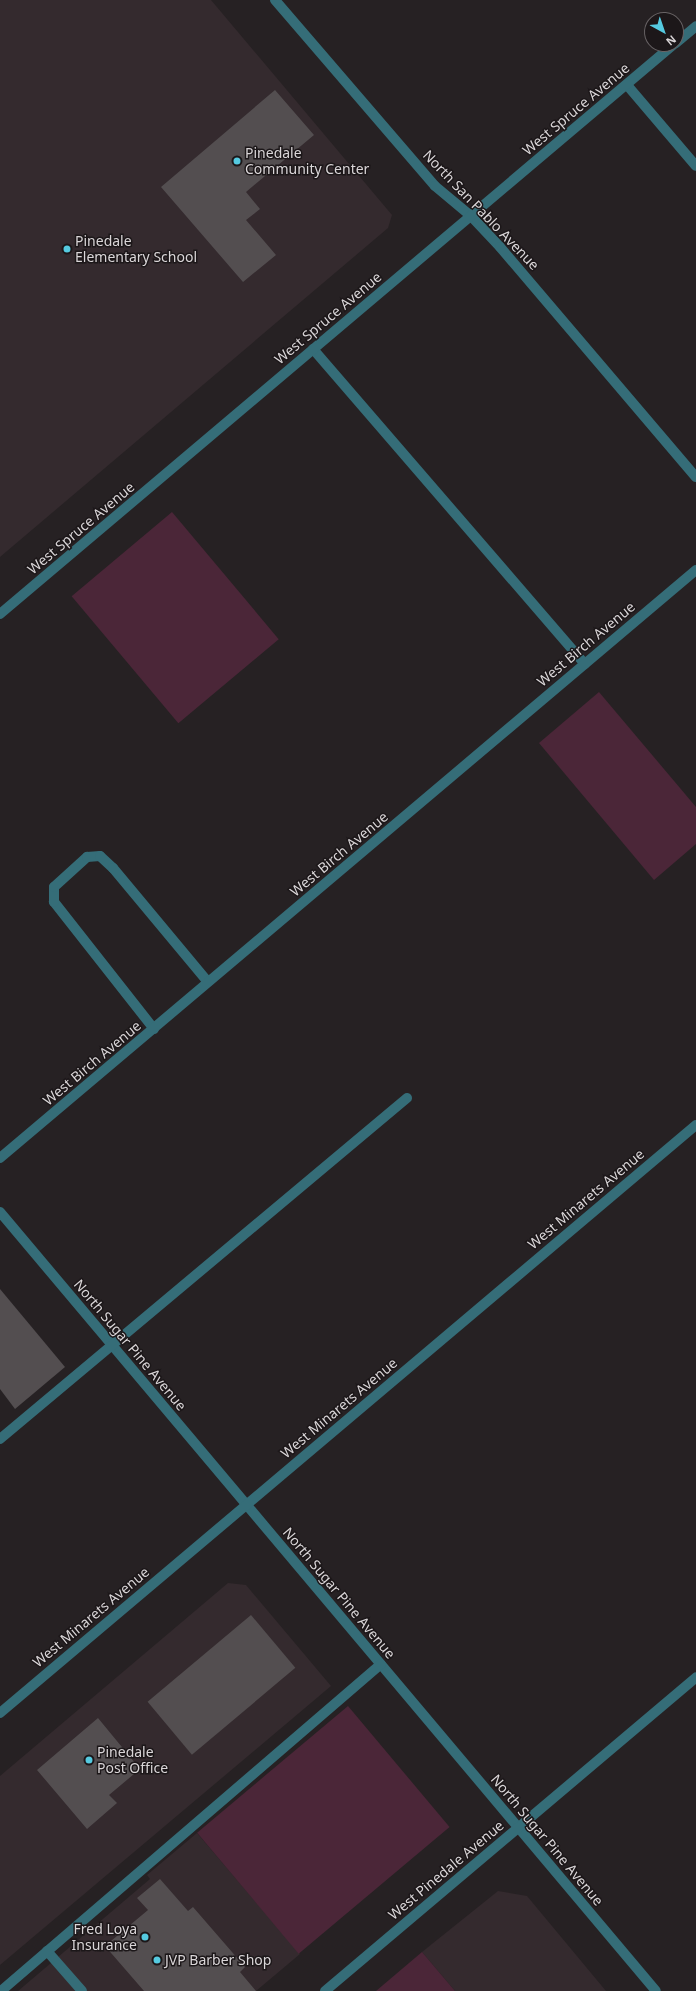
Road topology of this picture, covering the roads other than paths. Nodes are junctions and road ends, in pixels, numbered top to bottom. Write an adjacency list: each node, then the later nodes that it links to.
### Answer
1 (275, 0): 7 (street, North San Pablo Avenue)
2 (696, 26): 3 (street, West Spruce Avenue)
3 (684, 36)
4 (664, 52): 5 (street, West Spruce Avenue)
5 (626, 85): 6 (street); 7 (street, West Spruce Avenue)
6 (696, 166)
7 (471, 216): 8 (street, West Spruce Avenue); 9 (street, North San Pablo Avenue)
8 (313, 349): 11 (street, West Spruce Avenue); 12 (street)
9 (696, 477)
10 (696, 570): 12 (street, West Birch Avenue)
11 (0, 614)
12 (585, 664): 13 (street, West Birch Avenue)
13 (208, 982): 14 (street, West Birch Avenue); 14 (street)
14 (154, 1029): 17 (street, West Birch Avenue)
15 (407, 1098): 19 (street)
16 (696, 1125): 21 (street, West Minarets Avenue)
17 (0, 1158)
18 (0, 1212): 19 (street, North Sugar Pine Avenue)
19 (113, 1346): 20 (street); 21 (street, North Sugar Pine Avenue)
20 (0, 1439)
21 (246, 1505): 22 (street, North Sugar Pine Avenue); 24 (street, West Minarets Avenue)
22 (381, 1664): 25 (street, North Sugar Pine Avenue); 26 (street)
23 (696, 1677): 25 (street, West Pinedale Avenue)
24 (0, 1713)
25 (518, 1827): 29 (street, West Pinedale Avenue); 30 (street, North Sugar Pine Avenue)
26 (47, 1951): 27 (street); 28 (street)
27 (1, 1991)
28 (82, 1991)
29 (325, 1991)
30 (656, 1991)

